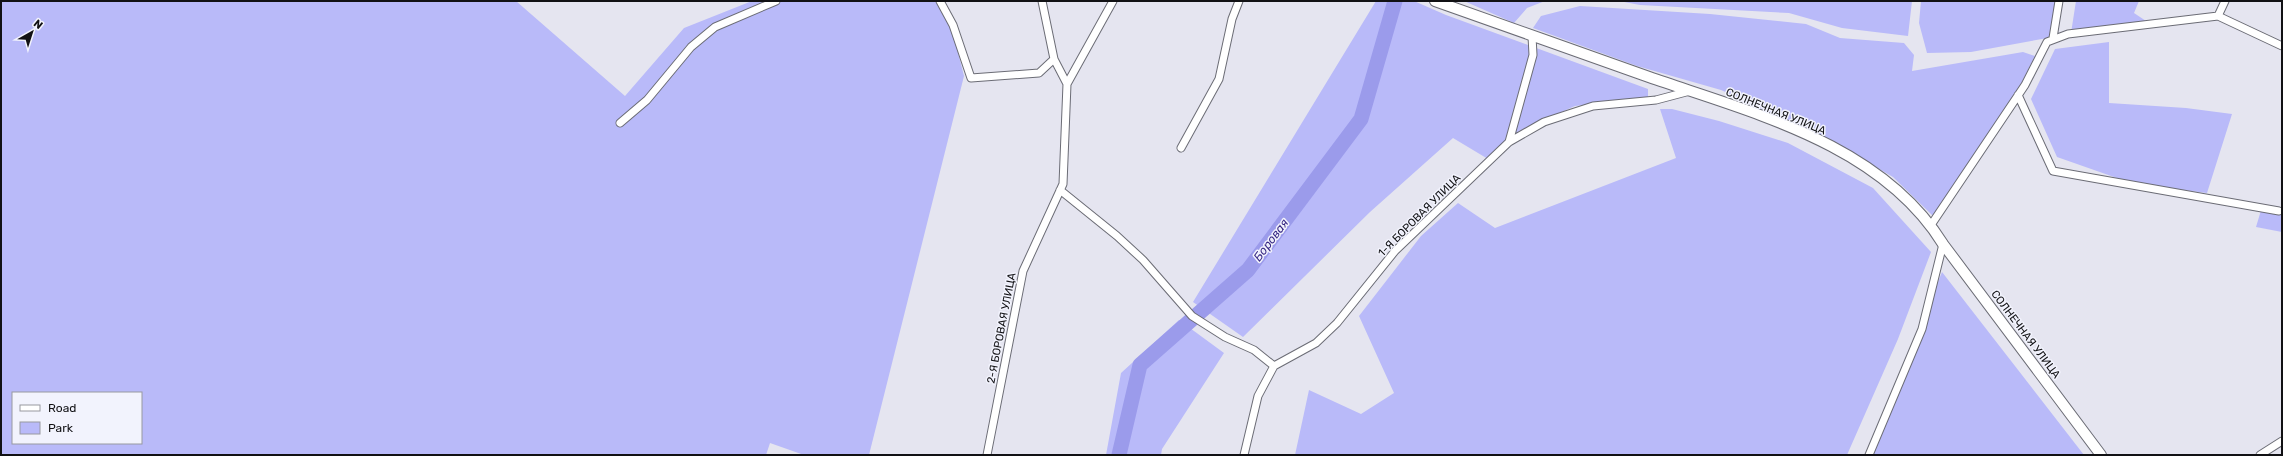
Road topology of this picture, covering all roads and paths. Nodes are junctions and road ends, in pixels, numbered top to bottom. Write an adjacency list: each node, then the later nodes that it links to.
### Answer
1 (776, 1): 17 (street)
2 (940, 1): 13 (street)
3 (1042, 1): 13 (street, 2-Я БОРОВАЯ УЛИЦА)
4 (1113, 1): 14 (street)
5 (1238, 1): 19 (street)
6 (1435, 1): 10 (street, СОЛНЕЧНАЯ УЛИЦА)
7 (2059, 1): 11 (street)
8 (2225, 1): 9 (street)
9 (2218, 16): 11 (street); 12 (street)
10 (1532, 36): 15 (street, СОЛНЕЧНАЯ УЛИЦА); 18 (street)
11 (2052, 38): 16 (street)
12 (2282, 46)
13 (1054, 59): 14 (street, 2-Я БОРОВАЯ УЛИЦА)
14 (1067, 84): 20 (street, 2-Я БОРОВАЯ УЛИЦА)
15 (1691, 91): 18 (street, 1-Я БОРОВАЯ УЛИЦА); 22 (street, СОЛНЕЧНАЯ УЛИЦА)
16 (2018, 95): 21 (street); 22 (street)
17 (620, 123)
18 (1509, 142): 24 (street, 1-Я БОРОВАЯ УЛИЦА)
19 (1182, 148)
20 (1060, 190): 24 (street); 26 (street, 2-Я БОРОВАЯ УЛИЦА)
21 (2279, 211)
22 (1931, 225): 23 (street, СОЛНЕЧНАЯ УЛИЦА)
23 (1943, 244): 28 (street); 29 (street, СОЛНЕЧНАЯ УЛИЦА)
24 (1274, 366): 27 (street)
25 (2282, 441): 30 (street)
26 (987, 455)
27 (1244, 455)
28 (1869, 455)
29 (2102, 455)
30 (2260, 455)

